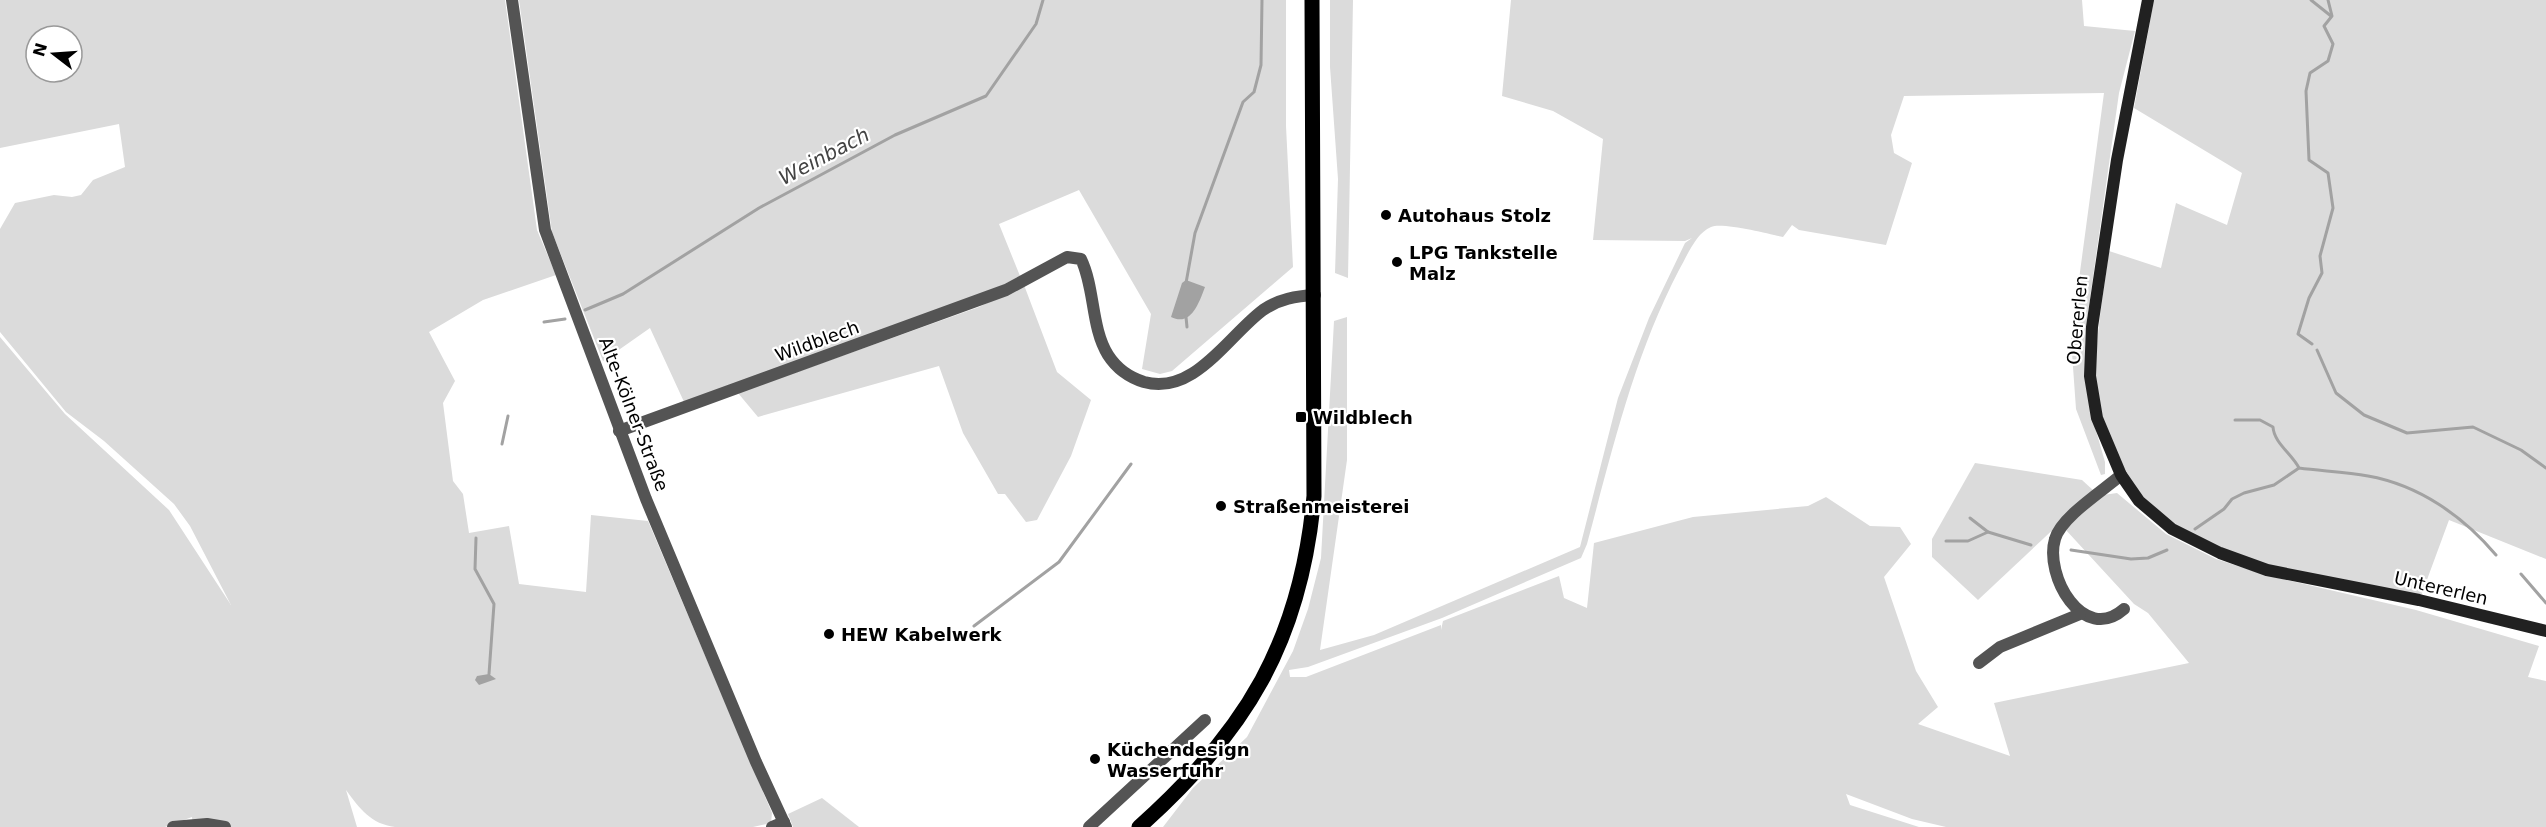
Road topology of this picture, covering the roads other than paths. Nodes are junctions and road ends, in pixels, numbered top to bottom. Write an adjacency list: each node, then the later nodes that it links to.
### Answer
1 (512, 0): 5 (street, Alte-Kölner-Straße)
2 (1312, 0): 4 (main road)
3 (2148, 0): 6 (main road, Obererlen)
4 (1315, 295): 5 (street, Wildblech); 18 (main road)
5 (619, 431): 13 (street, Alte-Kölner-Straße)
6 (2121, 475): 7 (main road, Obererlen); 9 (street)
7 (2327, 583): 10 (main road, Untererlen)
8 (2124, 609): 9 (street)
9 (2080, 614): 11 (street)
10 (2546, 631)
11 (1979, 663)
12 (1205, 720): 17 (street)
13 (785, 824): 16 (street)
14 (173, 827): 15 (street)
15 (225, 827)
16 (772, 827)
17 (1089, 827)
18 (1139, 827)

